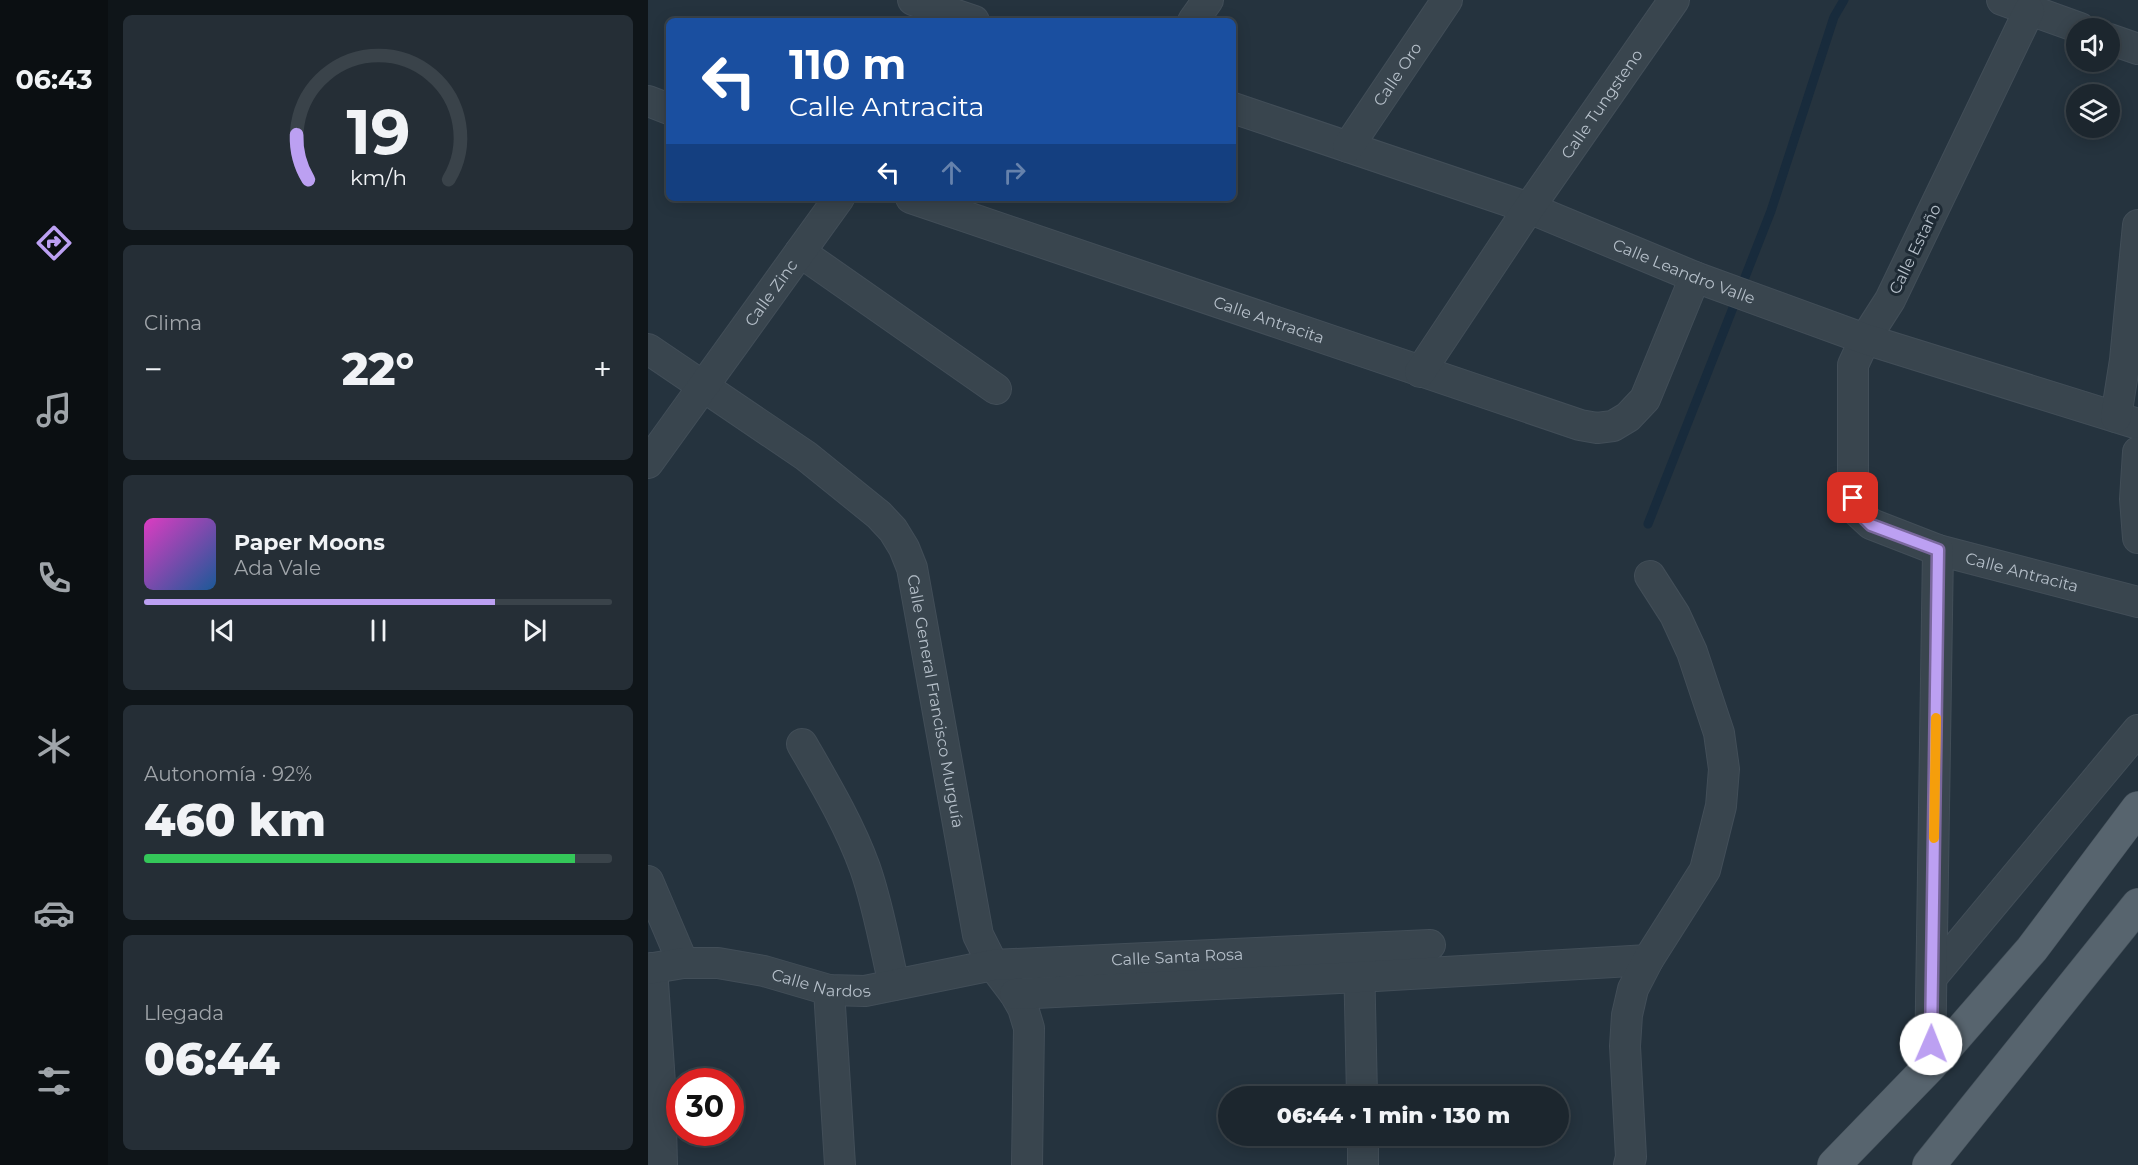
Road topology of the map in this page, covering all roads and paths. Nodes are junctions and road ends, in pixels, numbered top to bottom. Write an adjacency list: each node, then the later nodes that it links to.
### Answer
1 (913, 0): 6 (street)
2 (1208, 0): 7 (street)
3 (1447, 0): 14 (street, Calle Oro)
4 (1674, 0): 17 (street, Calle Tungsteno)
5 (2016, 5): 8 (street); 21 (street, Calle Estaño)
6 (971, 15)
7 (1195, 18)
8 (2066, 23)
9 (2120, 43): 10 (street)
10 (2138, 49)
11 (648, 101): 12 (street)
12 (666, 108)
13 (1236, 109): 14 (street, Calle Leandro Valle)
14 (1348, 147): 17 (street, Calle Leandro Valle)
15 (837, 201): 19 (street, Calle Zinc)
16 (920, 201): 23 (street, Calle Antracita)
17 (1529, 208): 20 (street, Calle Leandro Valle); 23 (street, Calle Tungsteno)
18 (2138, 225): 26 (street)
19 (800, 252): 24 (street, Calle Zinc); 25 (street)
20 (1695, 278): 21 (street, Calle Leandro Valle); 23 (street, Calle Antracita)
21 (1865, 339): 26 (street, Calle Leandro Valle); 29 (street, Calle Estaño)
22 (648, 349): 24 (street, Calle General Francisco Murguía)
23 (1420, 372)
24 (702, 387): 28 (street, Calle Zinc); 44 (street, Calle General Francisco Murguía)
25 (996, 389)
26 (2127, 421)
27 (2138, 452): 30 (street)
28 (648, 463)
29 (1853, 498): 31 (street, Calle Antracita)
30 (2138, 538)
31 (1938, 550): 33 (street, Calle Antracita); 46 (street)
32 (1650, 576): 40 (street)
33 (2138, 602)
34 (2138, 730): 46 (street)
35 (802, 744): 47 (street)
36 (2138, 808): 51 (main road)
37 (648, 881): 42 (street)
38 (2138, 904): 60 (main road)
39 (1430, 945): 43 (street, Calle Santa Rosa)
40 (1648, 960): 43 (street, Calle Santa Rosa); 54 (street)
41 (1080, 962): 43 (street, Calle Santa Rosa); 44 (street, Calle Santa Rosa); 49 (street)
42 (683, 963): 45 (street, Calle Nardos); 48 (street, Calle Nardos)
43 (1359, 963): 49 (street, Calle Santa Rosa); 52 (street)
44 (993, 965): 47 (street, Calle Nardos); 50 (street, Calle General Francisco Murguía)
45 (650, 968): 55 (street)
46 (1932, 977): 51 (street)
47 (894, 985): 48 (street, Calle Nardos)
48 (829, 990): 56 (street)
49 (1082, 992): 50 (street, Calle Santa Rosa)
50 (1015, 994): 57 (street, Calle General Francisco Murguía)
51 (1930, 1066): 59 (main road)
52 (1362, 1086)
53 (1363, 1146): 58 (street)
54 (1630, 1161)
55 (662, 1165)
56 (840, 1165)
57 (1027, 1165)
58 (1363, 1165)
59 (1834, 1165)
60 (1929, 1165)

